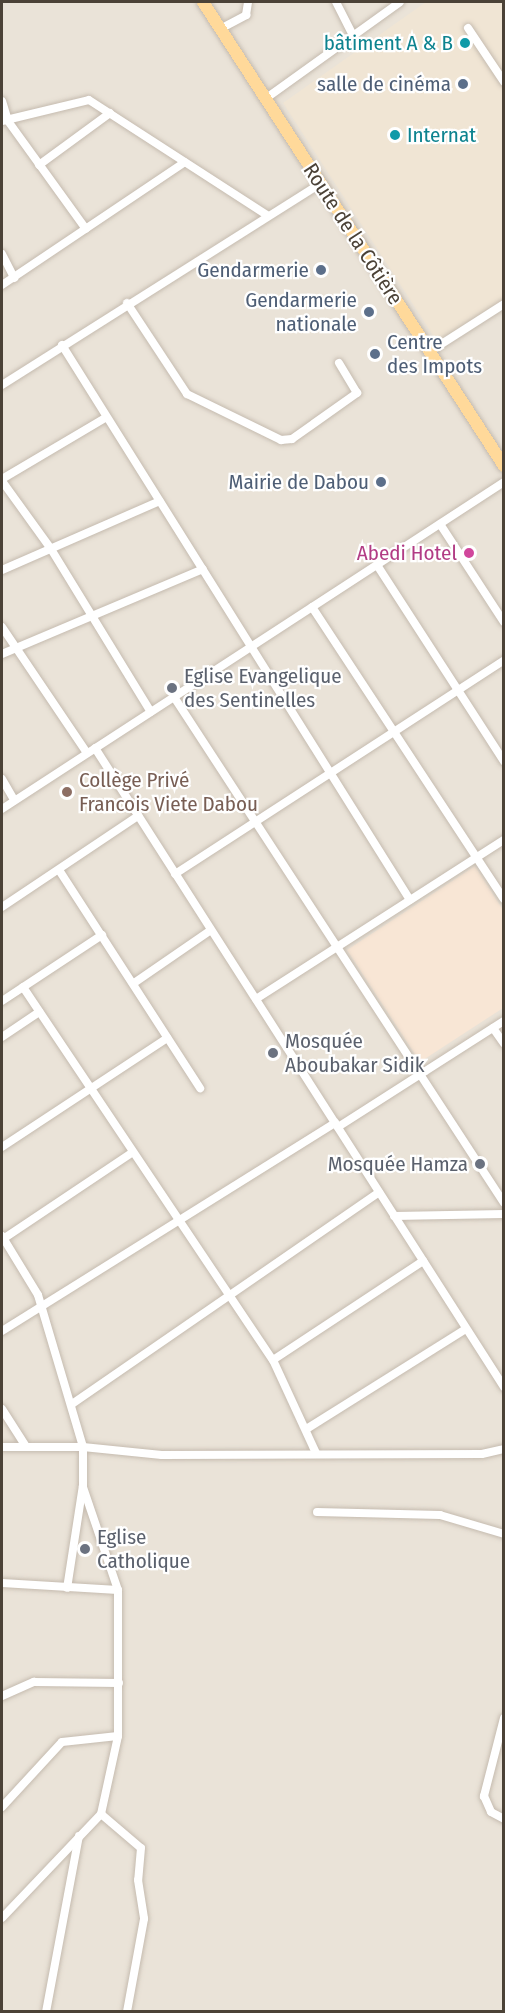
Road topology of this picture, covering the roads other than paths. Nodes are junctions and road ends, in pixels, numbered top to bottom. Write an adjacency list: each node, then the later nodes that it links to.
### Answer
1 (203, 2): 6 (main road, Route de la Côtière)
2 (248, 2): 6 (street)
3 (336, 2): 7 (street)
4 (400, 2): 7 (street)
5 (468, 28): 8 (street)
6 (220, 29): 9 (main road, Route de la Côtière)
7 (352, 34): 9 (street)
8 (504, 82)
9 (265, 99): 15 (main road, Route de la Côtière)
10 (2, 101): 12 (street)
11 (110, 114): 12 (street); 13 (street); 14 (street)
12 (5, 121): 14 (street)
13 (185, 162): 16 (street); 17 (street)
14 (39, 165): 17 (street)
15 (320, 184): 16 (street); 24 (main road, Route de la Côtière)
16 (267, 215): 21 (street)
17 (86, 230): 19 (street)
18 (2, 254): 19 (street)
19 (14, 278): 20 (street)
20 (2, 285)
21 (127, 303): 23 (street); 25 (street)
22 (503, 306): 24 (street)
23 (62, 345): 26 (street); 27 (street)
24 (429, 352): 28 (main road, Route de la Côtière)
25 (339, 363)
26 (2, 385)
27 (105, 418): 29 (street); 31 (street)
28 (504, 466)
29 (2, 480): 33 (street)
30 (504, 482): 32 (street)
31 (160, 501): 33 (street); 35 (street)
32 (440, 524): 34 (street); 39 (street)
33 (51, 549): 36 (street); 38 (street)
34 (377, 565): 37 (street); 45 (street)
35 (202, 568): 38 (street); 41 (street)
36 (2, 570)
37 (312, 607): 41 (street); 48 (street)
38 (89, 617): 42 (street); 47 (street)
39 (504, 622)
40 (2, 627): 42 (street)
41 (251, 647): 46 (street); 52 (street)
42 (15, 648): 43 (street); 50 (street)
43 (2, 654)
44 (504, 660): 45 (street)
45 (458, 690): 48 (street); 51 (street)
46 (174, 697): 47 (street); 57 (street)
47 (151, 712): 49 (street)
48 (395, 731): 52 (street); 59 (street)
49 (95, 748): 50 (street); 56 (street)
50 (87, 753): 54 (street)
51 (504, 761)
52 (330, 773): 57 (street); 62 (street)
53 (2, 779): 54 (street)
54 (14, 800): 55 (street)
55 (2, 809)
56 (138, 816): 60 (street); 61 (street)
57 (256, 822): 61 (street); 67 (street)
58 (504, 840): 59 (street)
59 (476, 857): 62 (street); 63 (street)
60 (58, 870): 64 (street); 66 (street)
61 (176, 874): 65 (street)
62 (410, 900): 67 (street)
63 (504, 900)
64 (2, 907)
65 (211, 930): 68 (street); 70 (street)
66 (102, 935): 68 (street); 69 (street)
67 (337, 947): 70 (street); 78 (street)
68 (134, 982): 76 (street)
69 (23, 987): 71 (street); 72 (street)
70 (256, 999): 81 (street)
71 (2, 1001)
72 (39, 1012): 75 (street); 80 (street)
73 (504, 1021): 74 (street)
74 (493, 1028): 77 (street); 78 (street)
75 (2, 1037)
76 (167, 1038): 79 (street); 80 (street)
77 (504, 1044)
78 (420, 1074): 81 (street); 85 (street)
79 (200, 1088)
80 (89, 1089): 82 (street); 83 (street)
81 (336, 1125): 84 (street); 88 (street)
82 (2, 1147)
83 (134, 1152): 88 (street); 89 (street)
84 (379, 1192): 87 (street); 91 (street)
85 (504, 1203)
86 (504, 1214): 87 (street)
87 (394, 1216): 90 (street)
88 (181, 1220): 91 (street); 92 (street)
89 (2, 1238): 92 (street)
90 (423, 1261): 93 (street); 95 (street)
91 (229, 1295): 95 (street); 97 (street)
92 (42, 1307): 94 (street); 97 (street)
93 (466, 1329): 96 (street); 99 (street)
94 (2, 1331)
95 (273, 1360): 99 (street)
96 (504, 1387)
97 (72, 1404): 102 (street)
98 (2, 1409): 100 (street)
99 (308, 1428): 104 (street)
100 (25, 1446): 101 (street); 102 (street)
101 (2, 1447)
102 (83, 1447): 104 (street); 105 (street)
103 (504, 1449): 104 (street)
104 (316, 1454)
105 (83, 1485): 109 (street); 110 (street)
106 (317, 1512): 107 (street)
107 (504, 1534)
108 (2, 1584): 109 (street)
109 (68, 1587): 110 (street)
110 (118, 1590): 111 (street)
111 (119, 1683): 112 (street); 114 (street)
112 (2, 1696)
113 (504, 1718): 117 (street)
114 (118, 1736): 115 (street); 116 (street)
115 (2, 1807)
116 (101, 1814): 118 (street); 121 (street)
117 (504, 1818)
118 (79, 1836): 119 (street); 120 (street)
119 (2, 1918)
120 (46, 2012)
121 (127, 2012)

